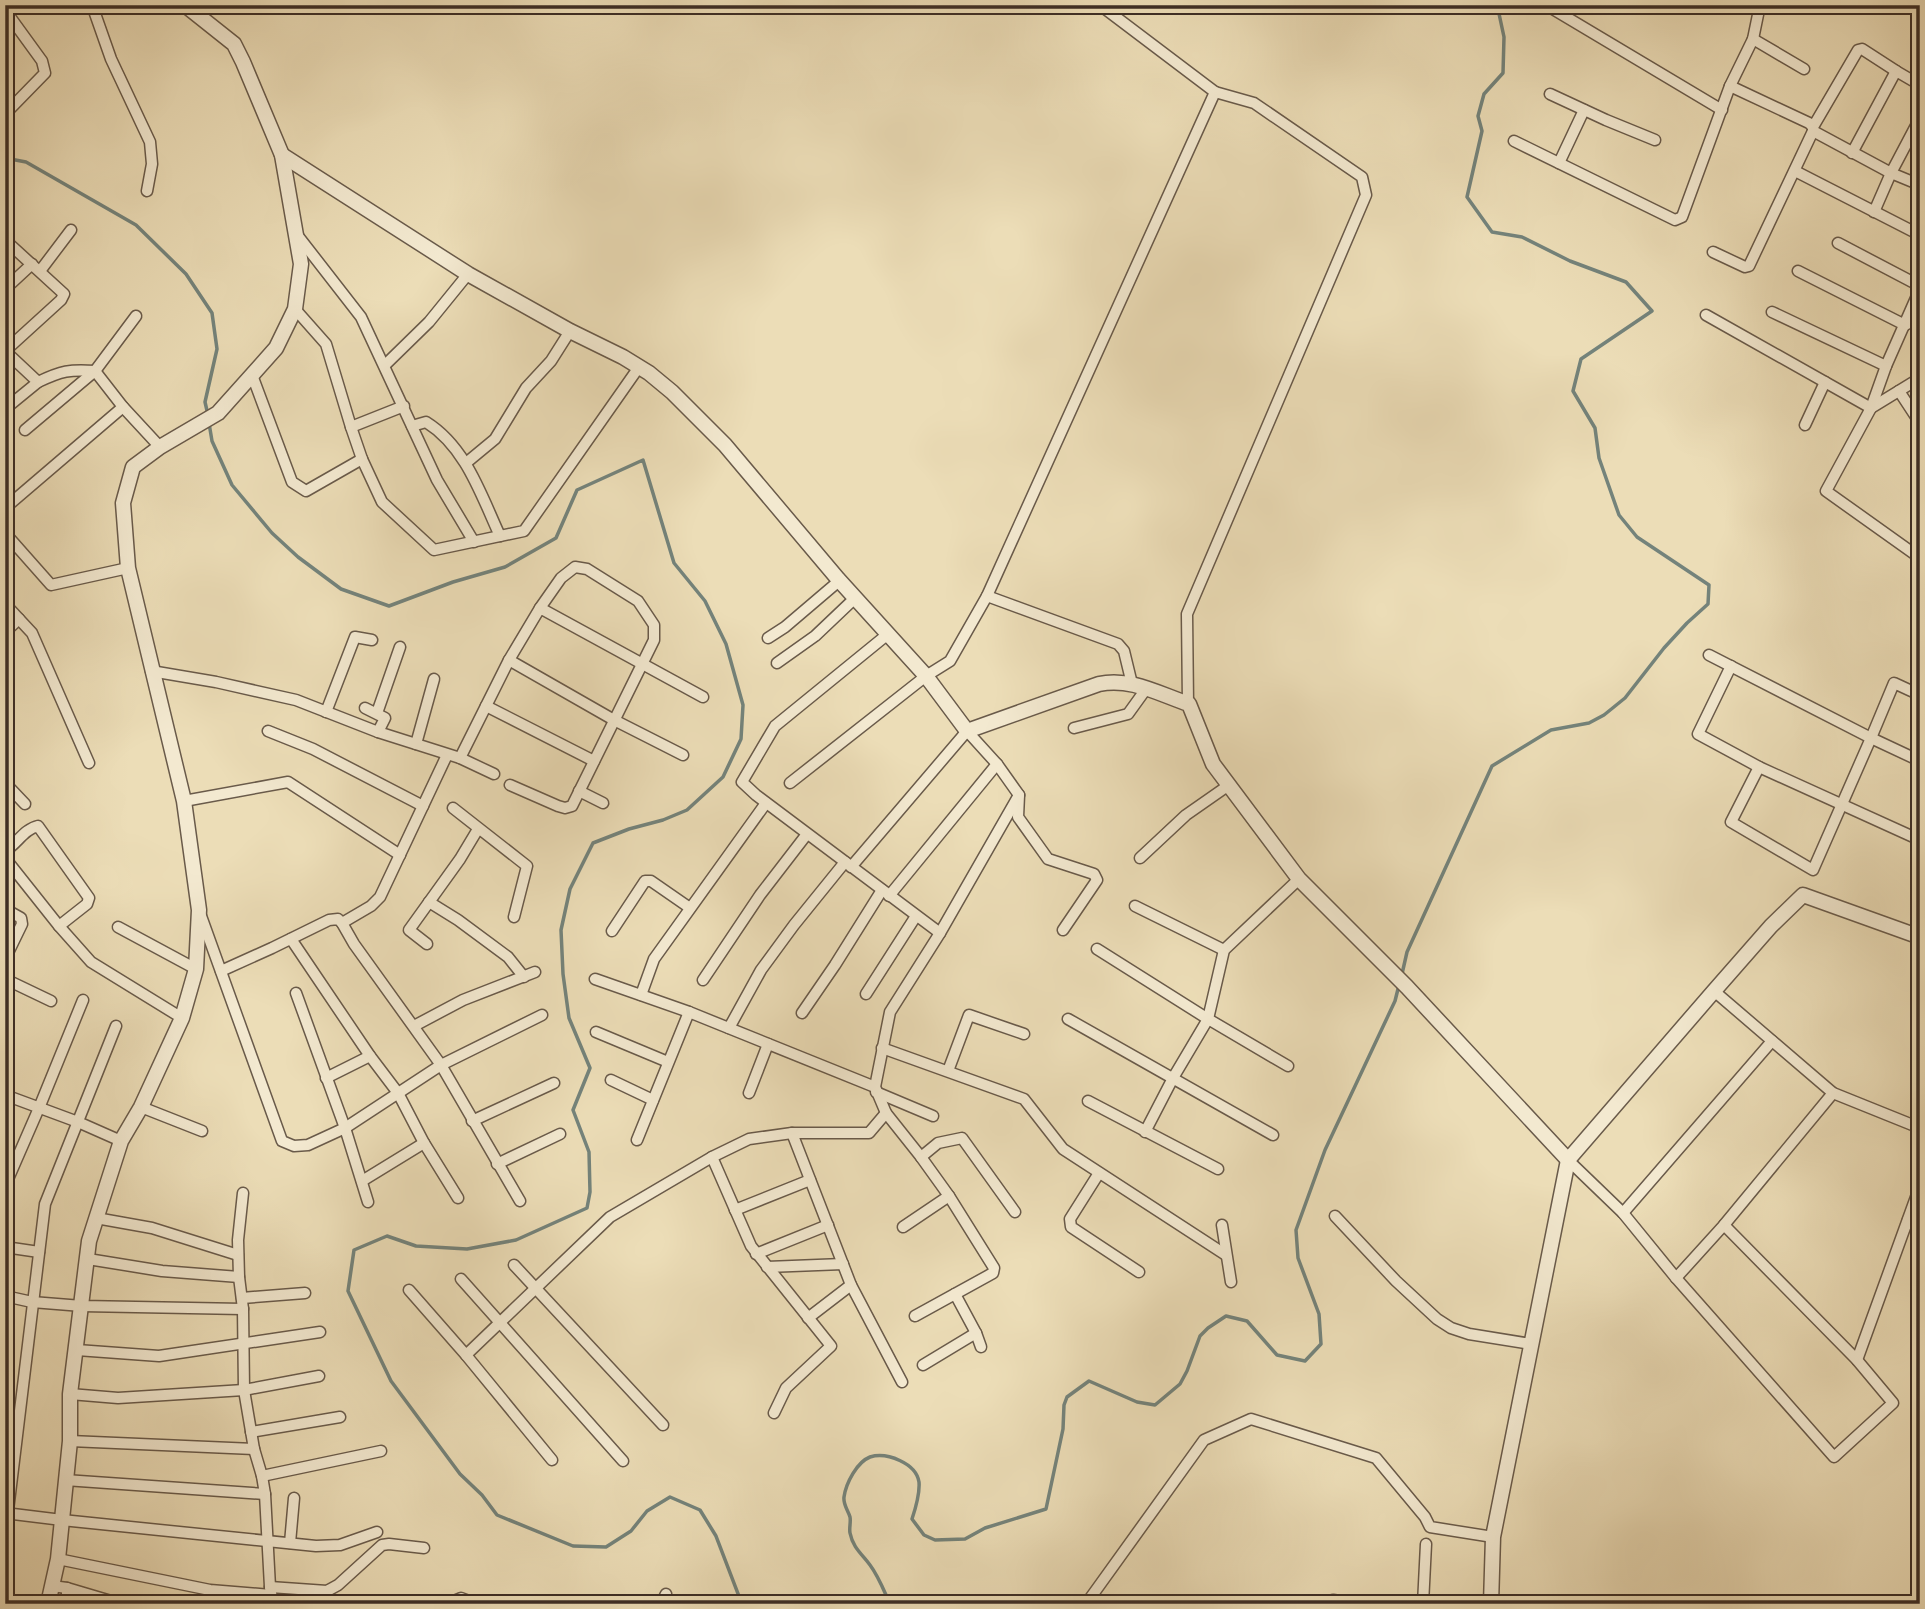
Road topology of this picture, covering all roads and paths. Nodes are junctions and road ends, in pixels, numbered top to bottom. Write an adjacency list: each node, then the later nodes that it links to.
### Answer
1 (92, 5): 27 (street)
2 (185, 5): 22 (street)
3 (1100, 5): 12 (street)
4 (1546, 5): 15 (street)
5 (1760, 5): 7 (street)
6 (5, 10): 16 (street)
7 (1753, 39): 8 (street); 11 (street)
8 (1804, 69)
9 (1896, 71): 10 (street); 18 (street); 21 (street)
10 (1920, 85)
11 (1730, 86): 15 (street); 18 (street)
12 (1215, 92): 76 (street); 97 (street)
13 (1550, 94): 14 (street)
14 (1584, 110): 19 (street); 23 (street)
15 (1722, 110): 23 (street)
16 (5, 114)
17 (1920, 118): 25 (street)
18 (1813, 129): 21 (street); 24 (street)
19 (1655, 140)
20 (1514, 141): 23 (street)
21 (1852, 153): 25 (street)
22 (282, 155): 30 (street); 37 (street)
23 (1559, 163)
24 (1795, 171): 28 (street); 34 (street)
25 (1891, 173): 26 (street); 28 (street)
26 (1920, 185)
27 (148, 191)
28 (1874, 212): 31 (street)
29 (71, 230): 35 (street)
30 (296, 234): 40 (street); 48 (street)
31 (1920, 235)
32 (5, 240): 35 (street)
33 (1838, 243): 38 (street)
34 (1713, 252)
35 (36, 268): 39 (street); 47 (street)
36 (1798, 271): 45 (street)
37 (468, 274): 46 (street); 48 (street)
38 (1920, 288): 45 (street)
39 (5, 289)
40 (295, 310): 52 (street); 64 (street)
41 (1772, 312): 49 (street)
42 (1706, 315): 55 (street)
43 (136, 316): 51 (street)
44 (1920, 317): 45 (street)
45 (1905, 325): 49 (street)
46 (570, 331): 50 (street); 68 (street)
47 (5, 351): 54 (street)
48 (385, 365): 57 (street)
49 (1886, 366): 59 (street)
50 (639, 367): 71 (street); 75 (street)
51 (95, 371): 54 (street); 58 (street); 65 (street)
52 (252, 375): 66 (street); 67 (street)
53 (1920, 378): 56 (street)
54 (38, 382): 60 (street)
55 (1825, 382): 59 (street); 62 (street)
56 (1899, 391): 59 (street); 61 (street)
57 (404, 406): 63 (street); 64 (street)
58 (123, 407): 66 (street); 69 (street)
59 (1871, 408): 73 (street)
60 (5, 409)
61 (1920, 423)
62 (1805, 425)
63 (412, 426): 68 (street); 72 (street)
64 (351, 427): 67 (street)
65 (25, 429)
66 (160, 447): 74 (street)
67 (362, 459): 72 (street)
68 (466, 463): 71 (street)
69 (5, 508)
70 (5, 533): 74 (street)
71 (500, 536): 72 (street)
72 (474, 542)
73 (1920, 558)
74 (128, 568): 91 (street)
75 (839, 580): 77 (street); 83 (street)
76 (987, 596): 92 (street); 94 (street)
77 (855, 598): 82 (street); 88 (street)
78 (5, 604): 80 (street)
79 (540, 608): 87 (street); 89 (street); 89 (street)
80 (19, 619): 81 (street); 114 (street)
81 (5, 632)
82 (888, 634): 92 (street); 126 (street)
83 (768, 638)
84 (372, 640): 100 (street)
85 (400, 647): 101 (street)
86 (1709, 655): 90 (street)
87 (509, 660): 98 (street); 102 (street)
88 (776, 663)
89 (640, 665): 96 (street); 102 (street)
90 (1731, 666): 107 (street); 116 (street)
91 (151, 671): 100 (street); 124 (street)
92 (926, 676): 105 (street); 119 (street)
93 (434, 678): 108 (street)
94 (1139, 686): 97 (street); 103 (street); 105 (street)
95 (1920, 695): 107 (street)
96 (703, 697)
97 (1188, 704): 121 (street)
98 (486, 706): 111 (street); 112 (street)
99 (365, 708): 101 (street)
100 (326, 712): 106 (street)
101 (377, 713): 106 (street)
102 (614, 719): 110 (street); 112 (street)
103 (1074, 728)
104 (268, 731): 129 (street)
105 (967, 731): 115 (street); 138 (street)
106 (378, 732): 108 (street)
107 (1871, 738): 113 (street); 128 (street)
108 (416, 744): 109 (street)
109 (447, 755): 111 (street); 129 (street)
110 (683, 755)
111 (460, 758): 117 (street)
112 (594, 761): 122 (street)
113 (1920, 761)
114 (89, 764)
115 (997, 764): 123 (street); 140 (street)
116 (1759, 766): 128 (street); 128 (street)
117 (494, 774)
118 (5, 783): 127 (street)
119 (790, 783)
120 (510, 785): 122 (street)
121 (1229, 785): 137 (street); 139 (street)
122 (579, 791): 125 (street)
123 (1019, 795): 152 (street); 153 (street)
124 (184, 801): 135 (street); 145 (street)
125 (603, 803)
126 (766, 803): 132 (street); 143 (street)
127 (26, 804)
128 (1841, 805): 133 (street)
129 (423, 806): 135 (street)
130 (453, 808): 131 (street)
131 (478, 829): 141 (street); 147 (street)
132 (807, 834): 138 (street); 166 (street)
133 (1920, 841)
134 (5, 851): 149 (street)
135 (400, 855): 148 (street)
136 (5, 858): 149 (street)
137 (1140, 858)
138 (848, 865): 140 (street); 181 (street)
139 (1299, 879): 158 (street); 221 (street)
140 (885, 893): 146 (street); 174 (street)
141 (429, 902): 156 (street); 163 (street)
142 (1135, 906): 158 (street)
143 (690, 908): 151 (street); 170 (street)
144 (5, 909): 159 (street)
145 (199, 910): 160 (street); 161 (street)
146 (916, 916): 153 (street); 169 (street)
147 (514, 917)
148 (342, 923): 155 (street); 180 (street)
149 (59, 926): 176 (street)
150 (118, 927): 160 (street)
151 (612, 930)
152 (1063, 930)
153 (940, 933): 186 (street)
154 (1920, 937): 167 (street)
155 (291, 939): 161 (street); 187 (street)
156 (427, 944)
157 (1097, 949): 178 (street)
158 (1224, 950): 178 (street)
159 (5, 959)
160 (196, 969): 176 (street)
161 (221, 971): 209 (street)
162 (535, 972): 163 (street)
163 (524, 977): 180 (street)
164 (5, 979): 172 (street)
165 (595, 979): 170 (street)
166 (703, 980)
167 (1714, 990): 184 (street); 221 (street)
168 (296, 993): 192 (street)
169 (866, 994)
170 (641, 995): 173 (street)
171 (83, 1000): 204 (street)
172 (51, 1001)
173 (689, 1012): 181 (street); 188 (street)
174 (802, 1013)
175 (542, 1015): 189 (street)
176 (182, 1017): 203 (street)
177 (1068, 1019): 193 (street)
178 (1208, 1019): 190 (street); 193 (street)
179 (116, 1026): 208 (street)
180 (414, 1026): 189 (street)
181 (729, 1028): 185 (street)
182 (596, 1032): 188 (street)
183 (1024, 1034): 191 (street)
184 (1772, 1041): 199 (street); 236 (street)
185 (768, 1044): 196 (street); 198 (street)
186 (883, 1048): 191 (street); 196 (street)
187 (370, 1056): 192 (street); 197 (street)
188 (668, 1062): 201 (street)
189 (441, 1065): 197 (street); 207 (street)
190 (1288, 1066)
191 (948, 1071): 224 (street)
192 (326, 1078): 209 (street)
193 (1173, 1078): 212 (street); 215 (street)
194 (611, 1080): 201 (street)
195 (554, 1083): 207 (street)
196 (875, 1089): 205 (street); 206 (street)
197 (398, 1093): 209 (street); 218 (street)
198 (749, 1093)
199 (1833, 1093): 210 (street); 242 (street)
200 (5, 1095): 204 (street)
201 (653, 1100): 216 (street)
202 (1088, 1101): 212 (street)
203 (141, 1107): 211 (street); 217 (street)
204 (39, 1108): 208 (street); 227 (street)
205 (886, 1114): 213 (street); 220 (street)
206 (933, 1116)
207 (472, 1121): 222 (street)
208 (78, 1122): 217 (street); 246 (street)
209 (345, 1128): 226 (street)
210 (1920, 1128)
211 (202, 1131)
212 (1145, 1132): 223 (street)
213 (792, 1133): 219 (street); 225 (street)
214 (559, 1134): 222 (street)
215 (1273, 1135)
216 (637, 1140)
217 (121, 1141): 238 (street)
218 (424, 1143): 226 (street); 231 (street)
219 (712, 1157): 234 (street); 260 (street)
220 (921, 1157): 230 (street); 235 (street)
221 (1568, 1160): 236 (street); 274 (street)
222 (497, 1164): 232 (street)
223 (1218, 1170)
224 (1099, 1173): 249 (street); 254 (street)
225 (810, 1180): 234 (street); 240 (street)
226 (362, 1181): 233 (street)
227 (5, 1186)
228 (1920, 1186): 239 (street)
229 (243, 1193): 248 (street)
230 (948, 1196): 243 (street); 263 (street)
231 (457, 1198)
232 (520, 1200)
233 (368, 1202)
234 (735, 1210): 247 (street)
235 (1015, 1212)
236 (1623, 1213): 256 (street)
237 (1335, 1216): 274 (street)
238 (96, 1217): 248 (street); 250 (street)
239 (1908, 1220): 244 (street); 278 (street)
240 (828, 1225): 247 (street); 251 (street)
241 (1222, 1225): 249 (street)
242 (1724, 1225): 256 (street); 278 (street)
243 (903, 1227)
244 (1920, 1232)
245 (5, 1247): 246 (street)
246 (39, 1252): 265 (street)
247 (756, 1254): 253 (street)
248 (238, 1255): 255 (street)
249 (1226, 1255): 258 (street)
250 (88, 1259): 255 (street); 267 (street)
251 (843, 1264): 253 (street); 259 (street)
252 (514, 1265): 260 (street)
253 (767, 1267): 269 (street)
254 (1139, 1272)
255 (239, 1277): 266 (street)
256 (1676, 1278): 278 (street)
257 (461, 1279): 270 (street)
258 (1231, 1282)
259 (851, 1285): 269 (street); 281 (street)
260 (536, 1289): 270 (street); 286 (street)
261 (409, 1290): 277 (street)
262 (305, 1293): 266 (street)
263 (955, 1294): 268 (street); 272 (street)
264 (5, 1296): 265 (street)
265 (33, 1302): 267 (street); 297 (street)
266 (242, 1304): 267 (street); 273 (street)
267 (82, 1306): 276 (street)
268 (915, 1317)
269 (808, 1318): 284 (street)
270 (500, 1322): 277 (street); 292 (street)
271 (320, 1332): 273 (street)
272 (976, 1333): 275 (street); 279 (street)
273 (243, 1344): 276 (street); 282 (street)
274 (1531, 1344): 301 (street)
275 (981, 1347)
276 (77, 1350): 283 (street)
277 (466, 1355): 291 (street)
278 (1857, 1360)
279 (923, 1365)
280 (319, 1377): 282 (street)
281 (902, 1382)
282 (244, 1390): 283 (street); 287 (street)
283 (70, 1394): 288 (street)
284 (774, 1413)
285 (340, 1417): 287 (street)
286 (663, 1425)
287 (251, 1432): 289 (street)
288 (70, 1441): 289 (street); 294 (street)
289 (254, 1449): 293 (street)
290 (381, 1451): 293 (street)
291 (552, 1460)
292 (623, 1461)
293 (262, 1476): 295 (street)
294 (65, 1480): 295 (street); 298 (street)
295 (265, 1494): 302 (street)
296 (295, 1498): 303 (street)
297 (7, 1513): 298 (street); 300 (street)
298 (62, 1520): 302 (street); 306 (street)
299 (377, 1532): 303 (street)
300 (5, 1535)
301 (1493, 1537): 316 (street); 319 (street)
302 (267, 1540): 303 (street); 309 (street)
303 (290, 1543)
304 (1426, 1544): 318 (street)
305 (424, 1548): 309 (street)
306 (58, 1559): 307 (street); 309 (street)
307 (52, 1586): 308 (street); 311 (street)
308 (67, 1588): 312 (street); 313 (street)
309 (271, 1595)
310 (1333, 1600): 317 (street)
311 (48, 1604)
312 (67, 1604)
313 (121, 1604)
314 (453, 1604): 315 (street)
315 (477, 1604)
316 (1086, 1604)
317 (1362, 1604)
318 (1423, 1604)
319 (1491, 1604)

